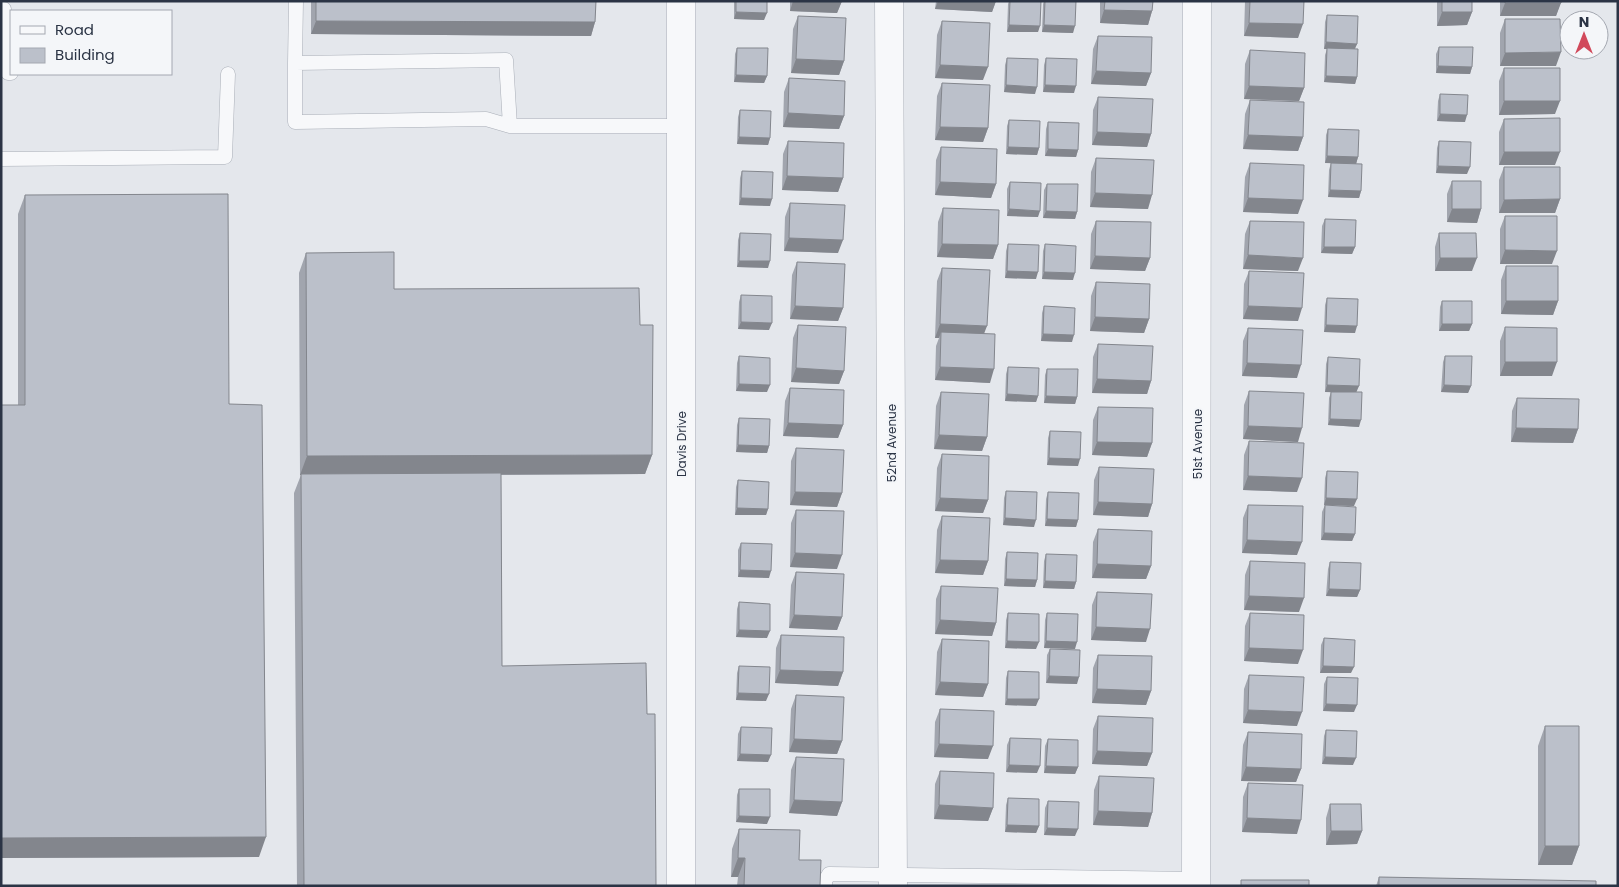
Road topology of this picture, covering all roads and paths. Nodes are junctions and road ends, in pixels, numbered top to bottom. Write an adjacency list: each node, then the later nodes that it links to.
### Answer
1 (296, 1): 6 (lane)
2 (681, 1): 10 (street, Davis Drive)
3 (889, 1): 12 (street, 52nd Avenue)
4 (1197, 1): 13 (street, 51st Avenue)
5 (1, 8): 7 (lane)
6 (295, 64): 9 (lane); 9 (lane)
7 (10, 73)
8 (228, 74): 11 (lane)
9 (510, 126): 10 (lane)
10 (681, 126): 14 (street, Davis Drive)
11 (1, 159)
12 (893, 880): 13 (lane); 15 (lane)
13 (1196, 882)
14 (681, 886)
15 (826, 886)

